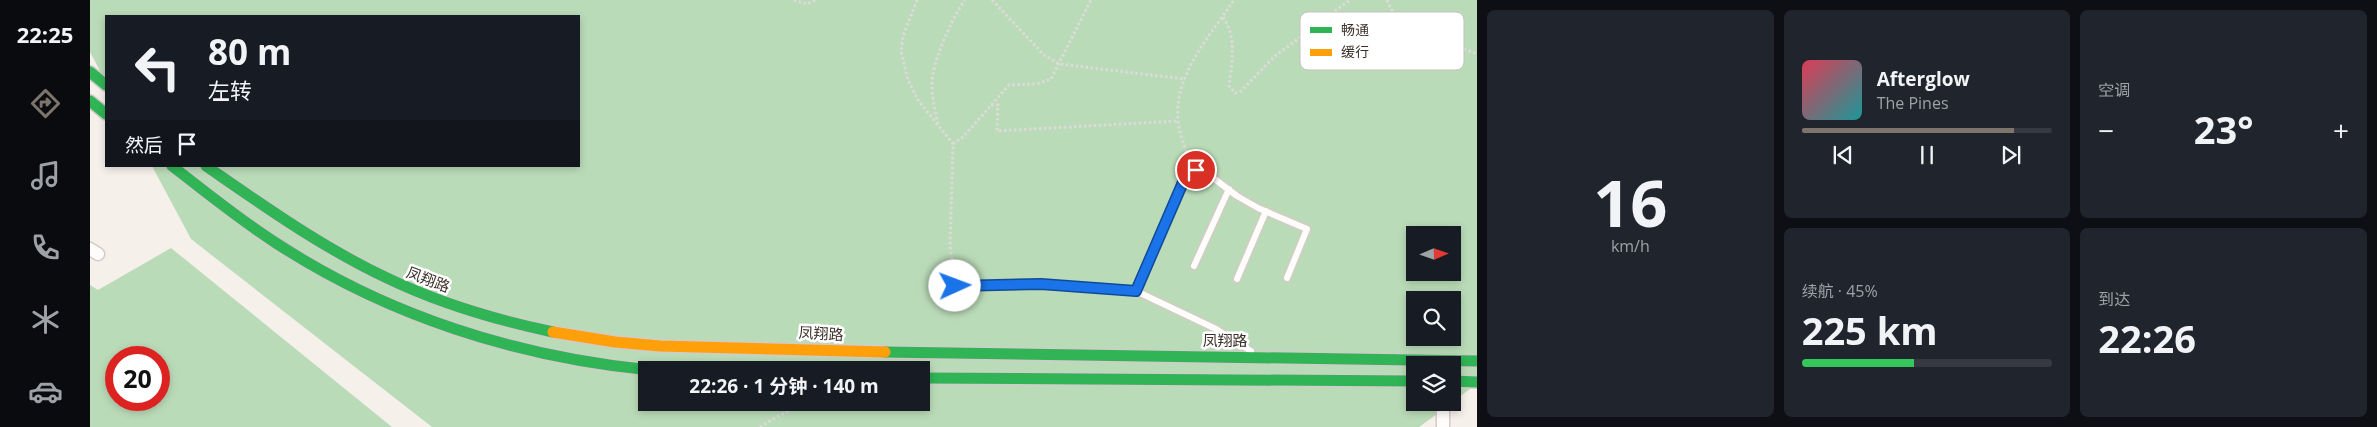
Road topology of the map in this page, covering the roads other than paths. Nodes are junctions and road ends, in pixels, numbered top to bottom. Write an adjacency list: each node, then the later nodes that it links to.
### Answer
1 (90, 72): 2 (main road)
2 (105, 84)
3 (90, 101): 4 (main road)
4 (105, 113)
5 (173, 167): 16 (main road)
6 (207, 167): 14 (main road, 凤翔路)
7 (1229, 189): 8 (lane); 9 (lane); 13 (lane)
8 (1266, 211): 10 (lane); 11 (lane)
9 (1194, 266)
10 (1288, 278)
11 (1237, 279)
12 (955, 286): 13 (lane)
13 (1136, 291): 14 (lane)
14 (1260, 357): 15 (main road, 凤翔路)
15 (1477, 362)
16 (638, 369)
17 (930, 378): 18 (main road)
18 (1406, 381)
19 (1461, 381): 20 (main road)
20 (1477, 382)
21 (1443, 411): 22 (street)
22 (1443, 427)

